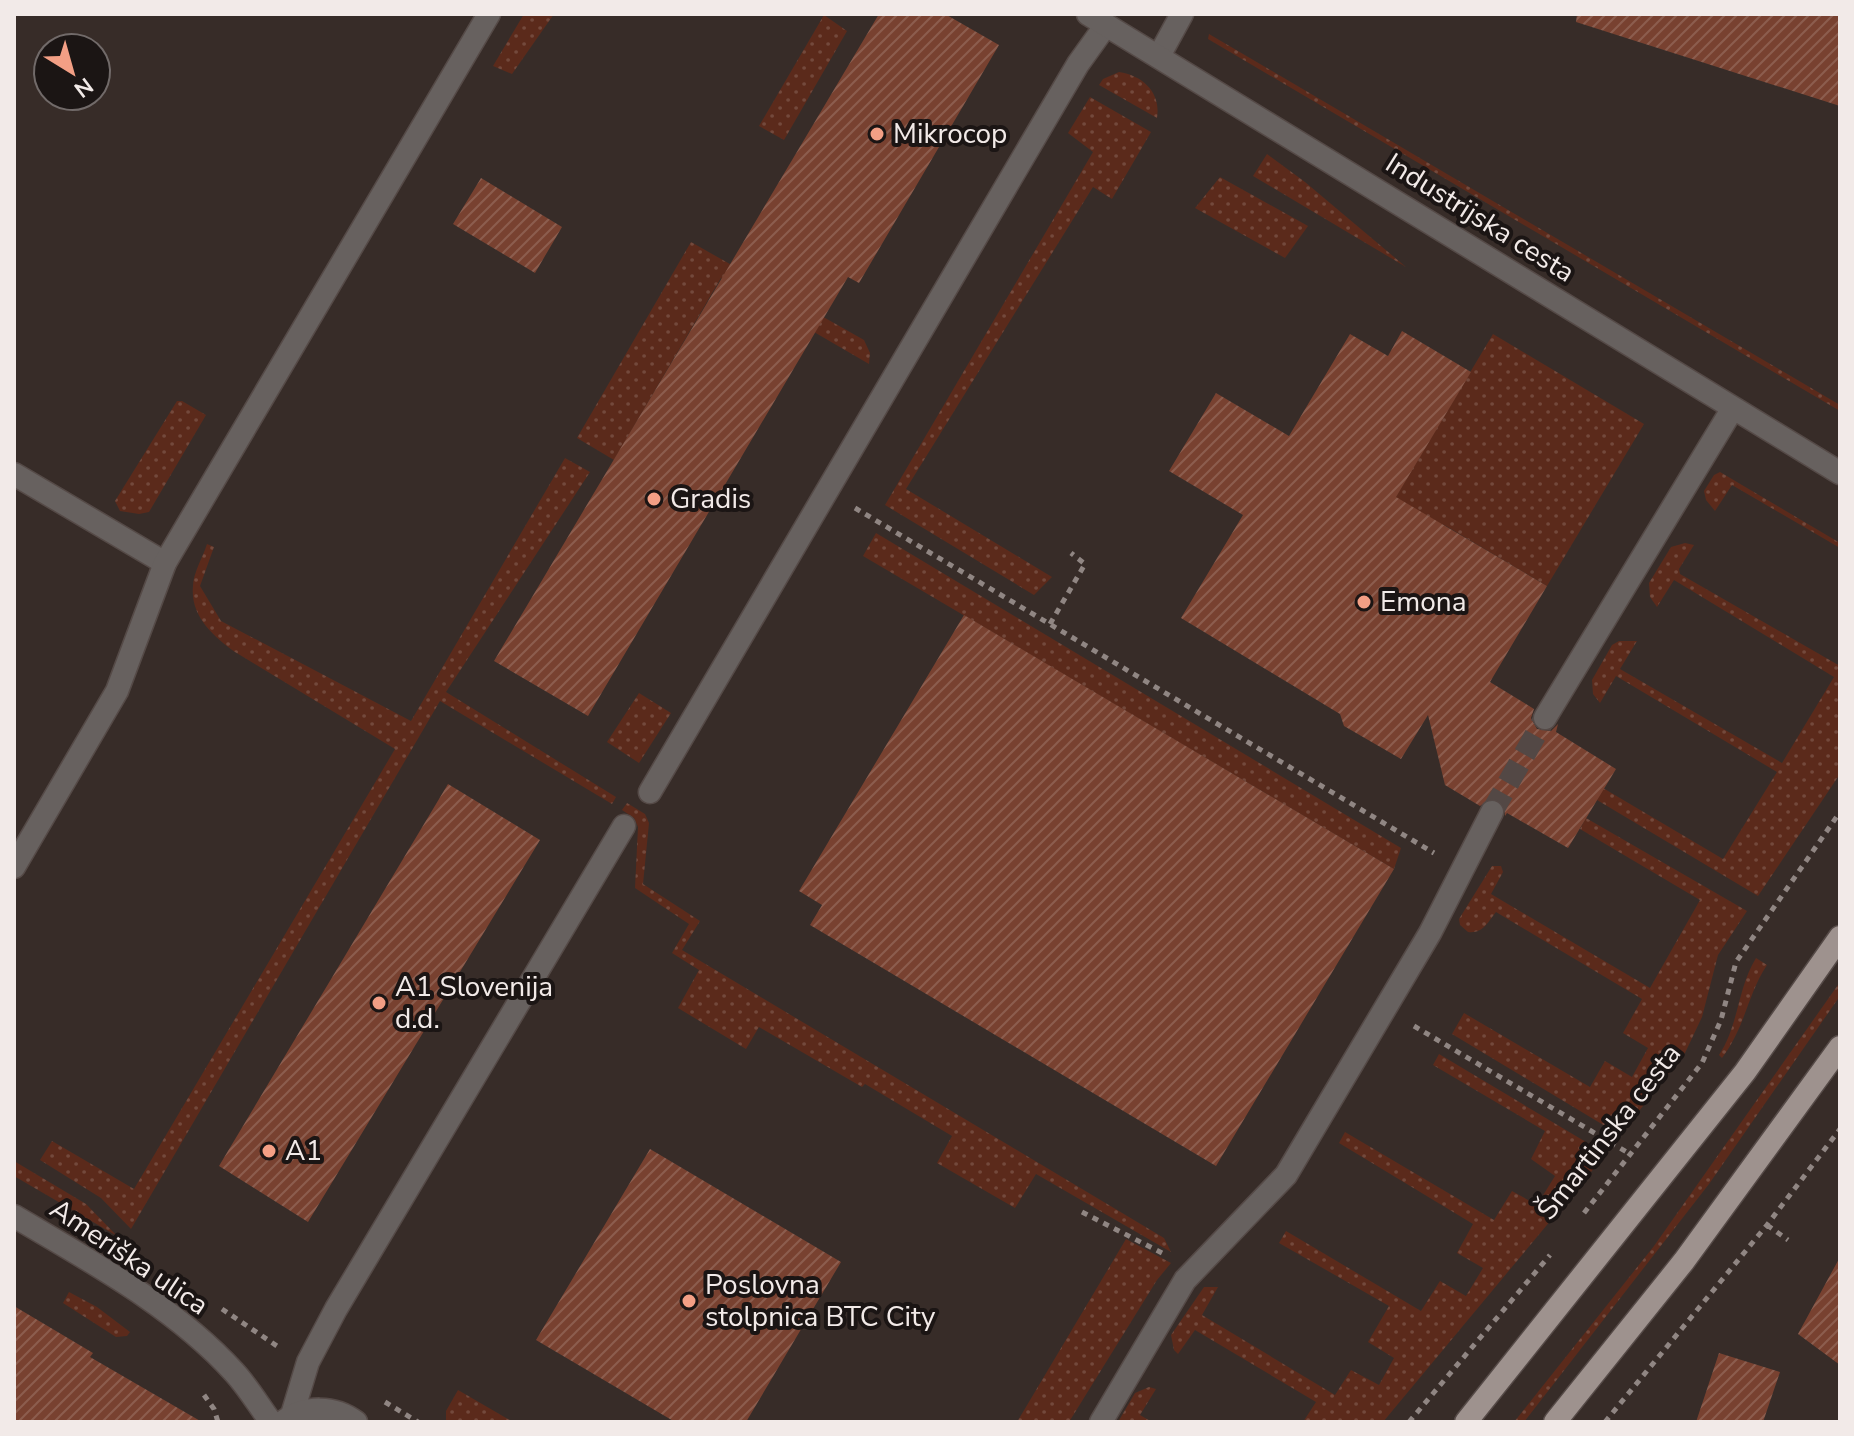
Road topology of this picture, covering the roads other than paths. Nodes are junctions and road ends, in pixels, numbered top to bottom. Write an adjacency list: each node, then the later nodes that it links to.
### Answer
1 (489, 14): 8 (street)
2 (1182, 14): 4 (street)
3 (1097, 19): 4 (street, Industrijska cesta); 10 (street)
4 (1159, 56): 5 (street, Industrijska cesta)
5 (1733, 408): 6 (street, Industrijska cesta); 9 (street)
6 (1840, 473)
7 (14, 474): 8 (street)
8 (165, 563): 13 (street)
9 (1545, 718)
10 (650, 792)
11 (1492, 812): 19 (street)
12 (624, 826): 17 (street)
13 (14, 867)
14 (1840, 937): 20 (main road)
15 (1840, 1047): 21 (main road)
16 (14, 1216): 17 (street, Ameriška ulica)
17 (282, 1420): 18 (street)
18 (356, 1422)
19 (1101, 1422)
20 (1466, 1422)
21 (1555, 1422)

